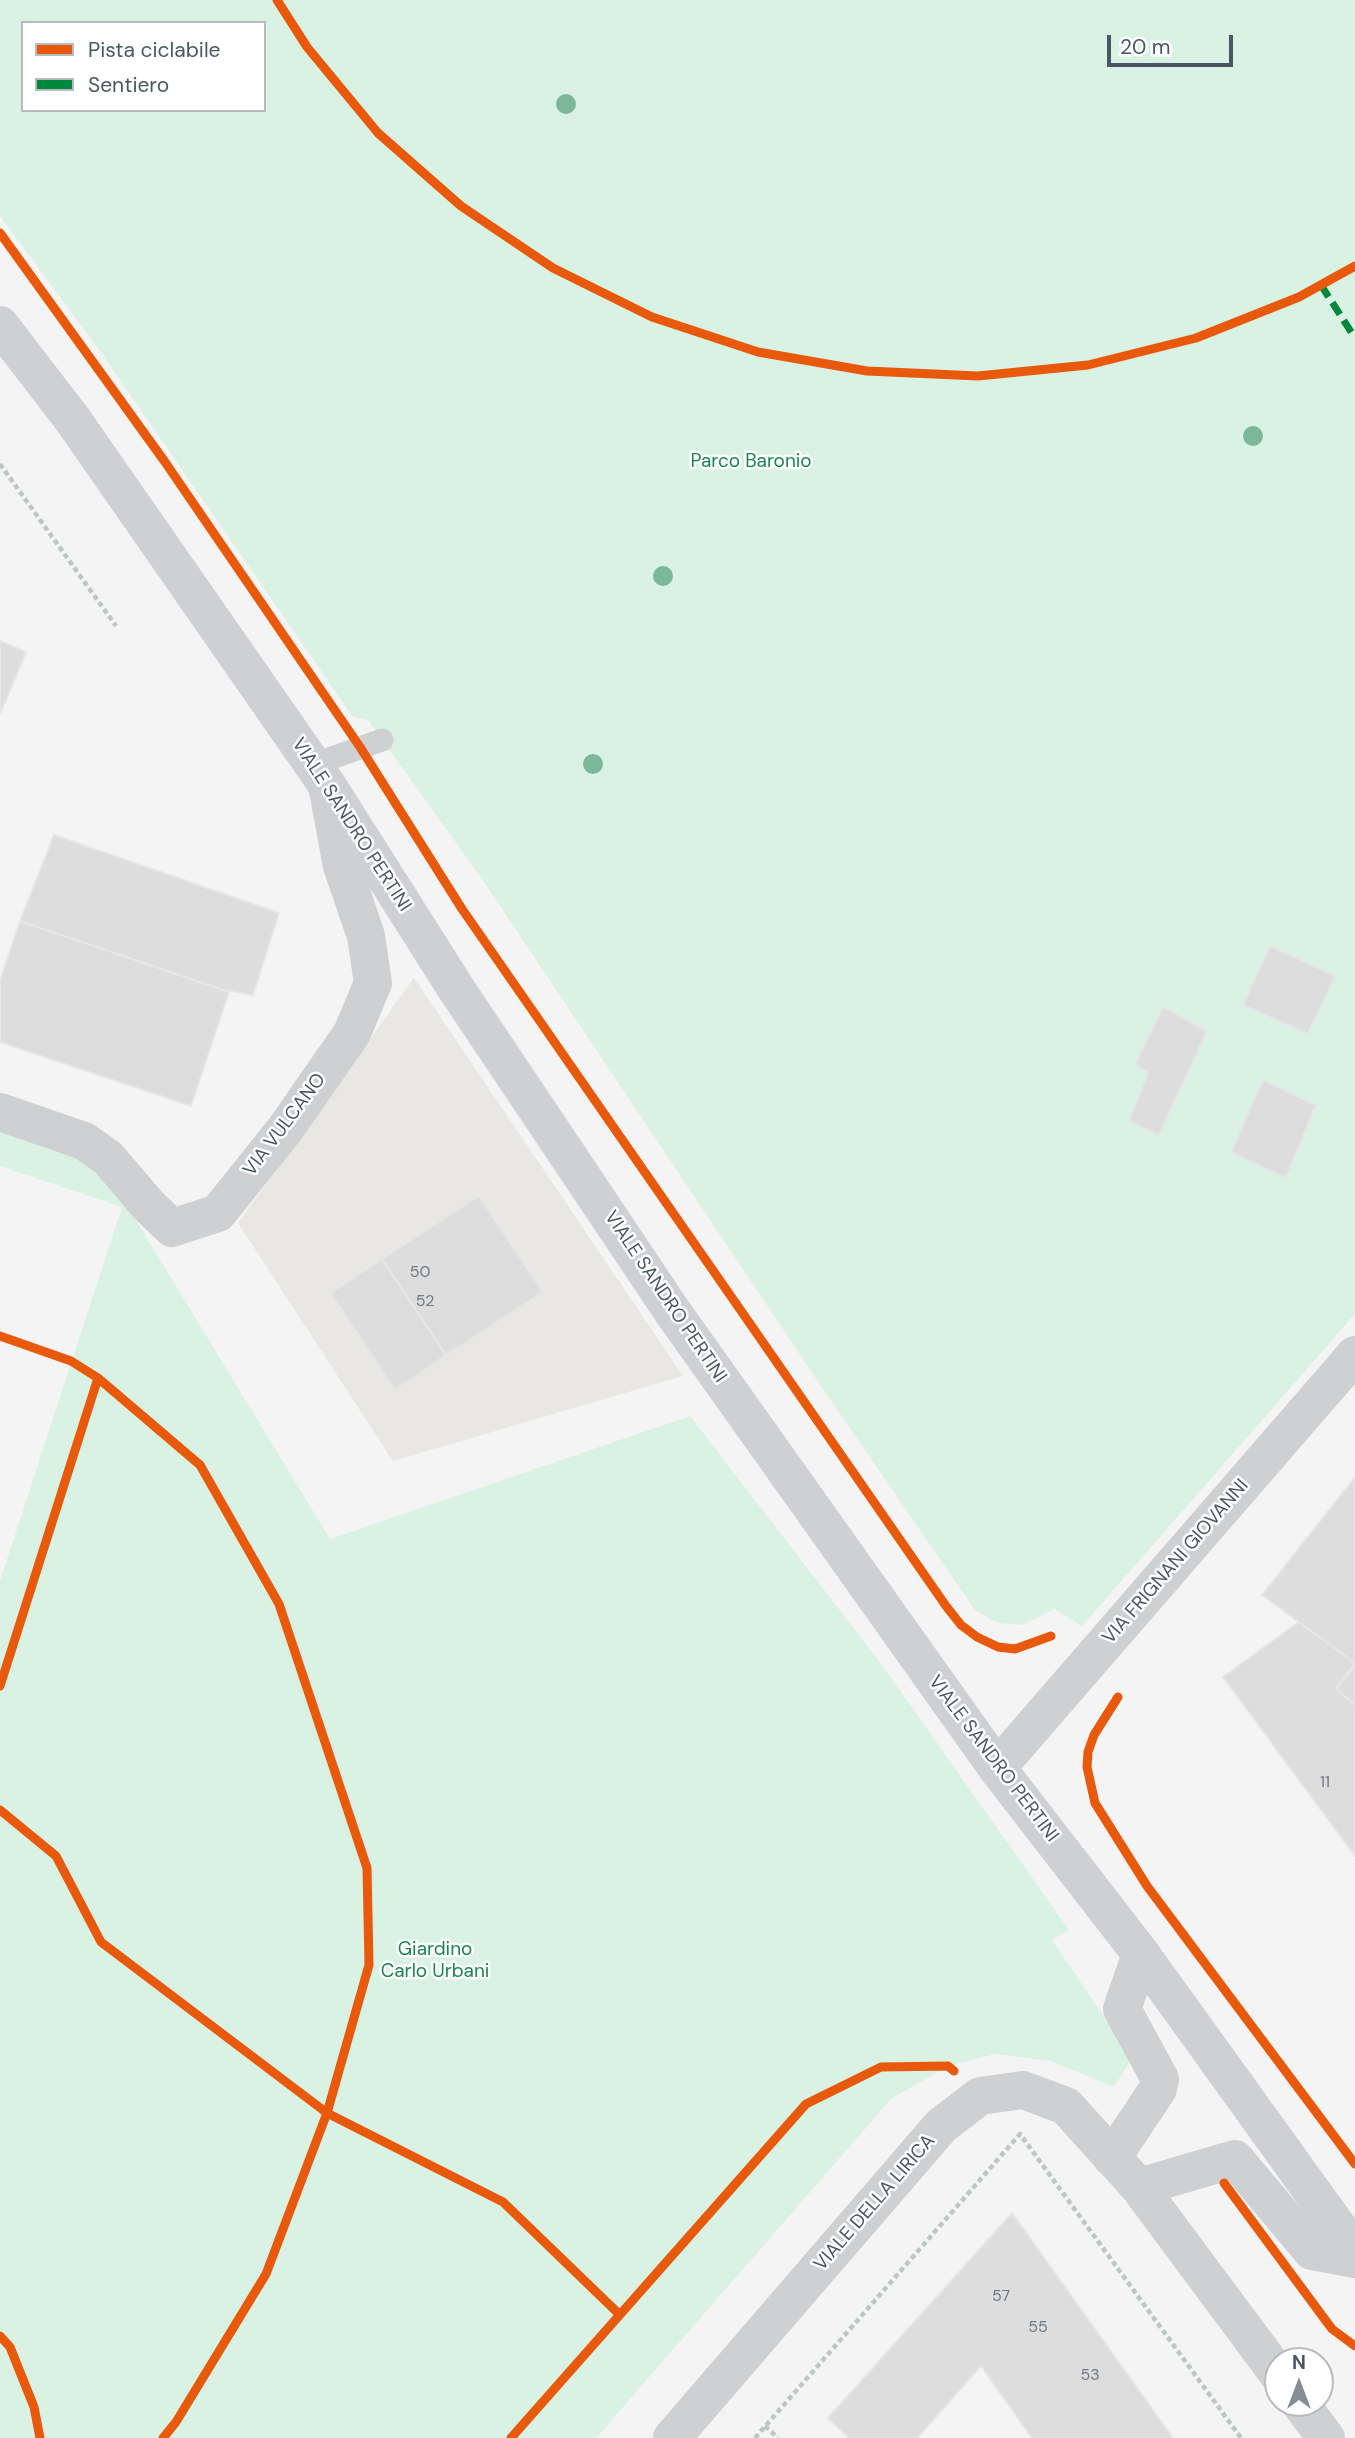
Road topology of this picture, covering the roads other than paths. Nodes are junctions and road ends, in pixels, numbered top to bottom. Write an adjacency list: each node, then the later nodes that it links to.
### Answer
1 (0, 325): 3 (main road, VIALE SANDRO PERTINI)
2 (382, 740): 3 (lane)
3 (319, 775): 4 (street, VIA VULCANO); 6 (main road, VIALE SANDRO PERTINI)
4 (0, 1112)
5 (1355, 1355): 6 (street, VIA FRIGNANI GIOVANNI)
6 (997, 1769): 7 (main road, VIALE SANDRO PERTINI)
7 (1141, 1954): 8 (street); 10 (main road, VIALE SANDRO PERTINI)
8 (1112, 2158): 9 (street, VIALE DELLA LIRICA); 14 (street, VIALE DELLA LIRICA)
9 (1139, 2187): 11 (street); 12 (street, VIALE DELLA LIRICA)
10 (1355, 2251)
11 (1355, 2259)
12 (1264, 2355)
13 (1310, 2417): 15 (street)
14 (690, 2432)
15 (1326, 2438)

